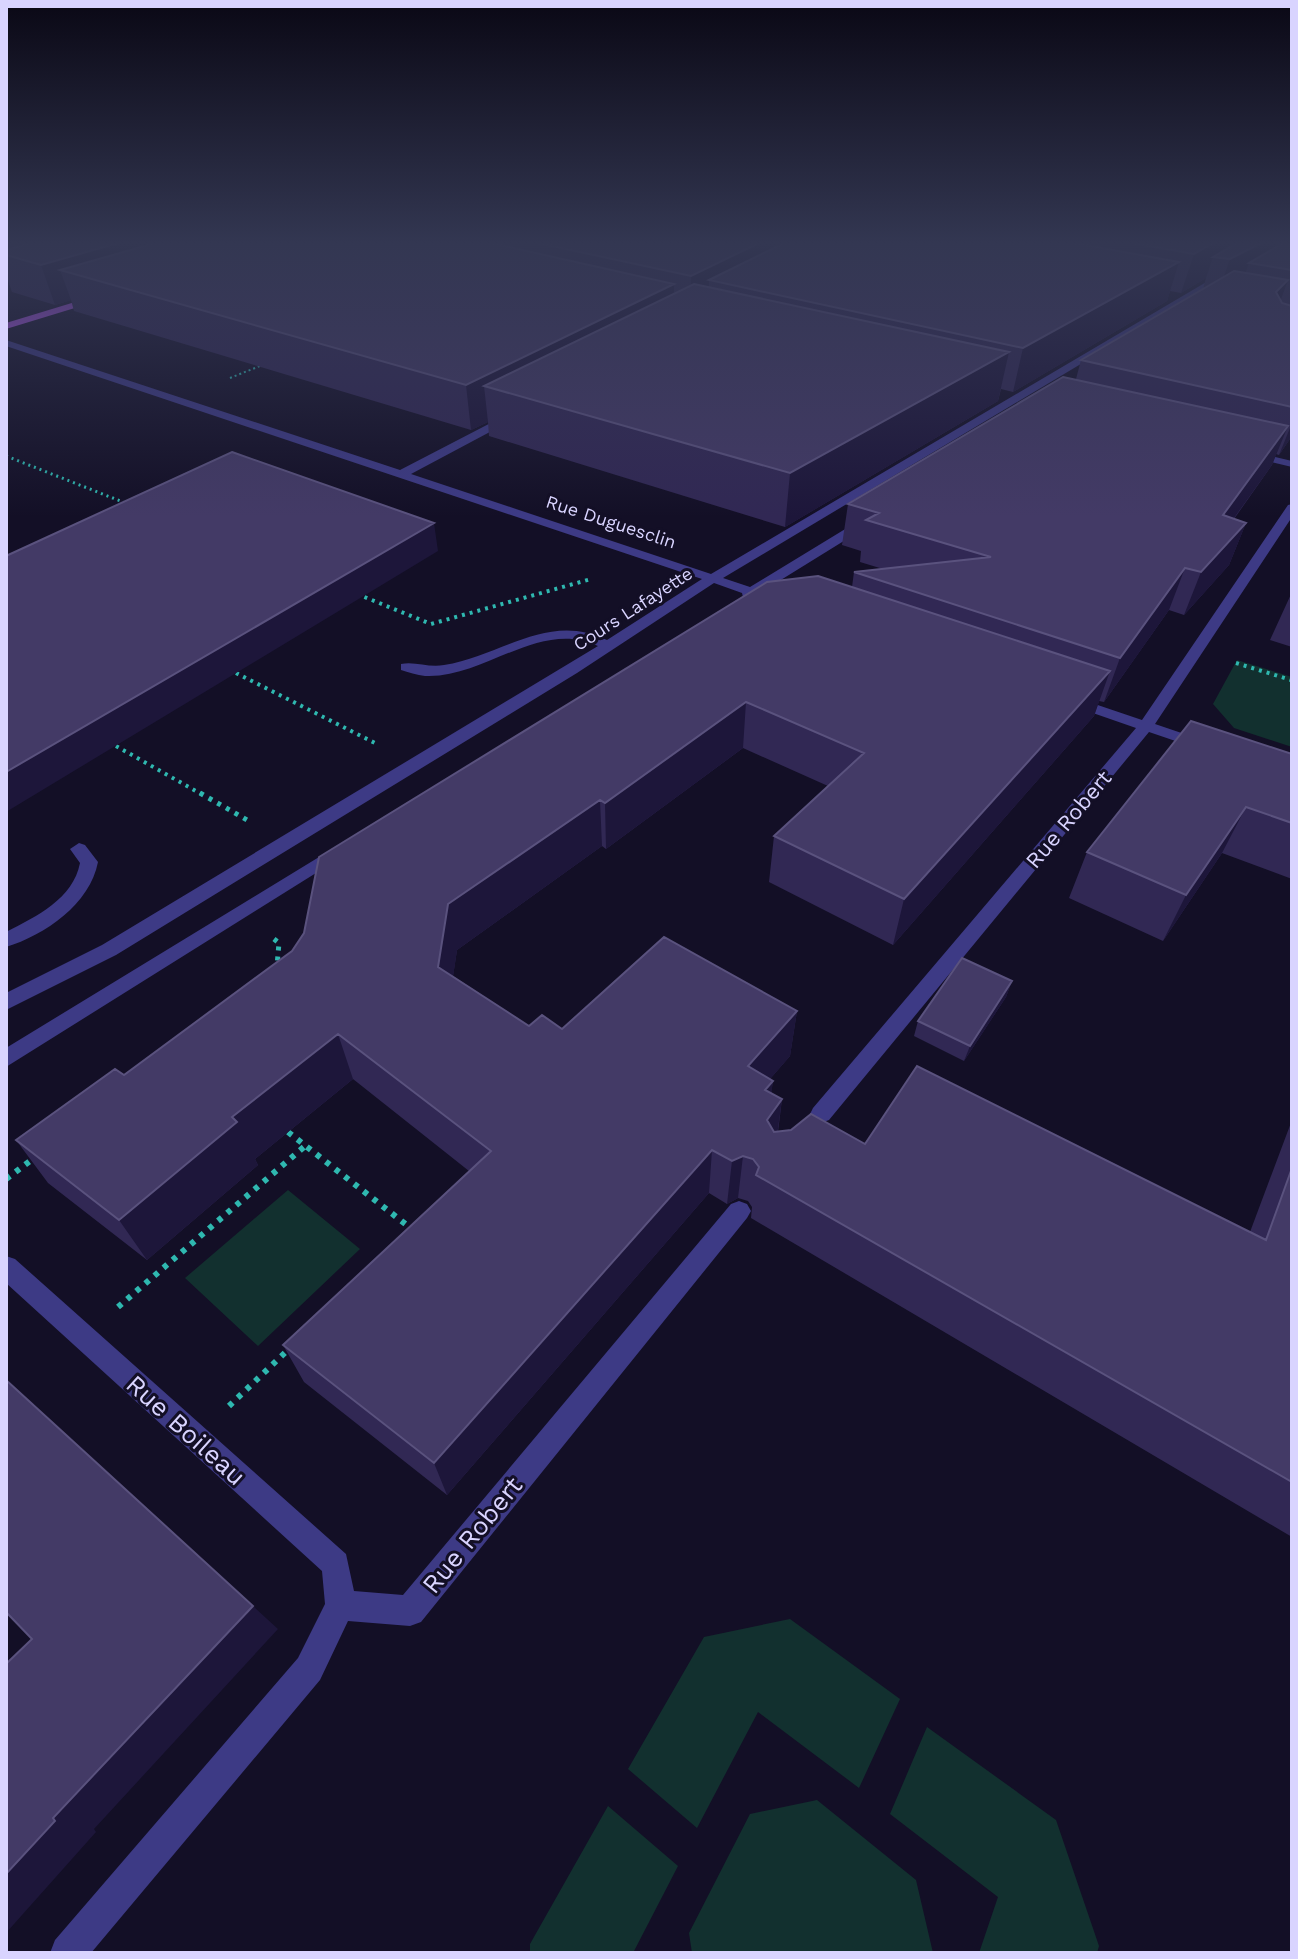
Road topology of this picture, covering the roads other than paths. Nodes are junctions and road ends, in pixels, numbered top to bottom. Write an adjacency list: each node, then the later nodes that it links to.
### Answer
1 (1119, 334): 3 (street, Cours Lafayette)
2 (6, 343): 8 (street, Rue Duguesclin)
3 (1007, 398): 4 (street); 11 (street, Cours Lafayette)
4 (1038, 405)
5 (519, 412): 8 (street)
6 (1244, 453): 7 (street)
7 (1292, 464)
8 (402, 474): 11 (street, Rue Duguesclin)
9 (1292, 508): 18 (street, Rue Robert)
10 (880, 513): 12 (street)
11 (714, 579): 12 (street, Rue Duguesclin); 15 (street, Cours Lafayette)
12 (753, 591): 13 (street, Rue Duguesclin); 14 (street)
13 (780, 601)
14 (730, 606)
15 (610, 646): 16 (street); 23 (street, Cours Lafayette)
16 (406, 667)
17 (1051, 694): 18 (street)
18 (1146, 726): 19 (street); 25 (street, Rue Robert)
19 (1217, 750)
20 (354, 841): 24 (street)
21 (79, 849): 22 (street)
22 (6, 940)
23 (6, 1002)
24 (6, 1059)
25 (821, 1114)
26 (739, 1211): 28 (street, Rue Robert)
27 (6, 1267): 28 (street, Rue Boileau)
28 (340, 1605): 29 (street)
29 (68, 1953)

